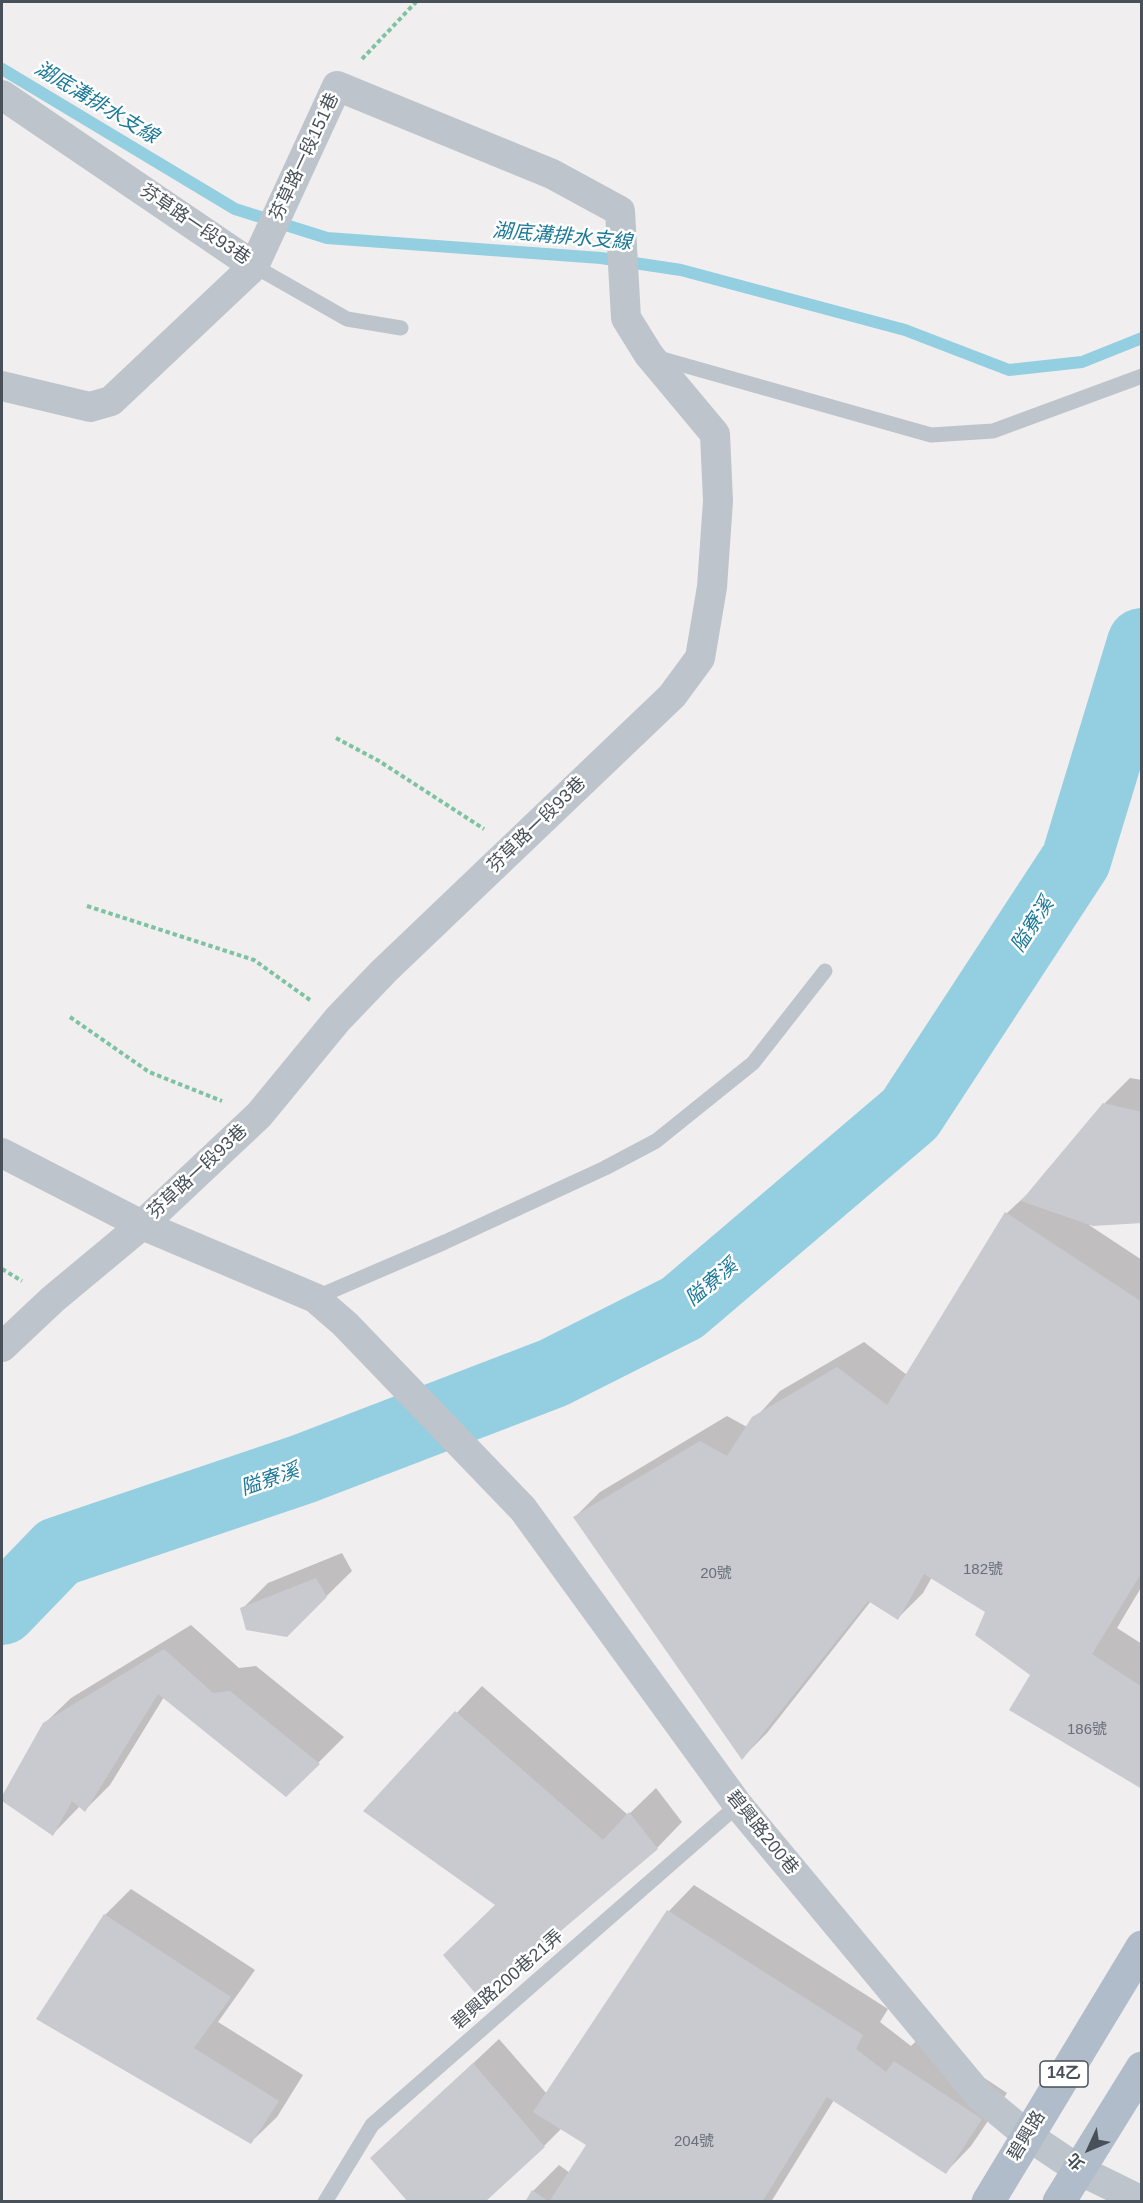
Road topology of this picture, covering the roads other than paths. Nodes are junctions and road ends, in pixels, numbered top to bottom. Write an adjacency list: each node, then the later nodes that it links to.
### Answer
1 (2, 95): 2 (street, 芬草路一段93巷)
2 (254, 266): 3 (lane, 芬草路一段93巷); 4 (street, 芬草路一段151巷); 6 (street, 芬草路一段151巷)
3 (401, 328)
4 (649, 355): 5 (lane); 9 (street, 芬草路一段93巷)
5 (1142, 376)
6 (2, 386)
7 (825, 971): 10 (lane)
8 (2, 1153): 9 (street, 碧興路200巷)
9 (142, 1225): 10 (street, 碧興路200巷); 11 (street, 芬草路一段93巷)
10 (315, 1299): 12 (street, 碧興路200巷)
11 (2, 1347)
12 (738, 1806): 15 (street, 碧興路200巷); 18 (lane, 碧興路200巷21弄)
13 (1142, 1947): 15 (main road, 碧興路 / 14乙)
14 (1142, 2068): 16 (main road)
15 (1027, 2135): 16 (street, 碧興路200巷); 19 (main road, 碧興路 / 14乙)
16 (1079, 2170): 17 (street, 碧興路200巷); 20 (main road)
17 (1142, 2201)
18 (325, 2202)
19 (988, 2202)
20 (1059, 2202)

